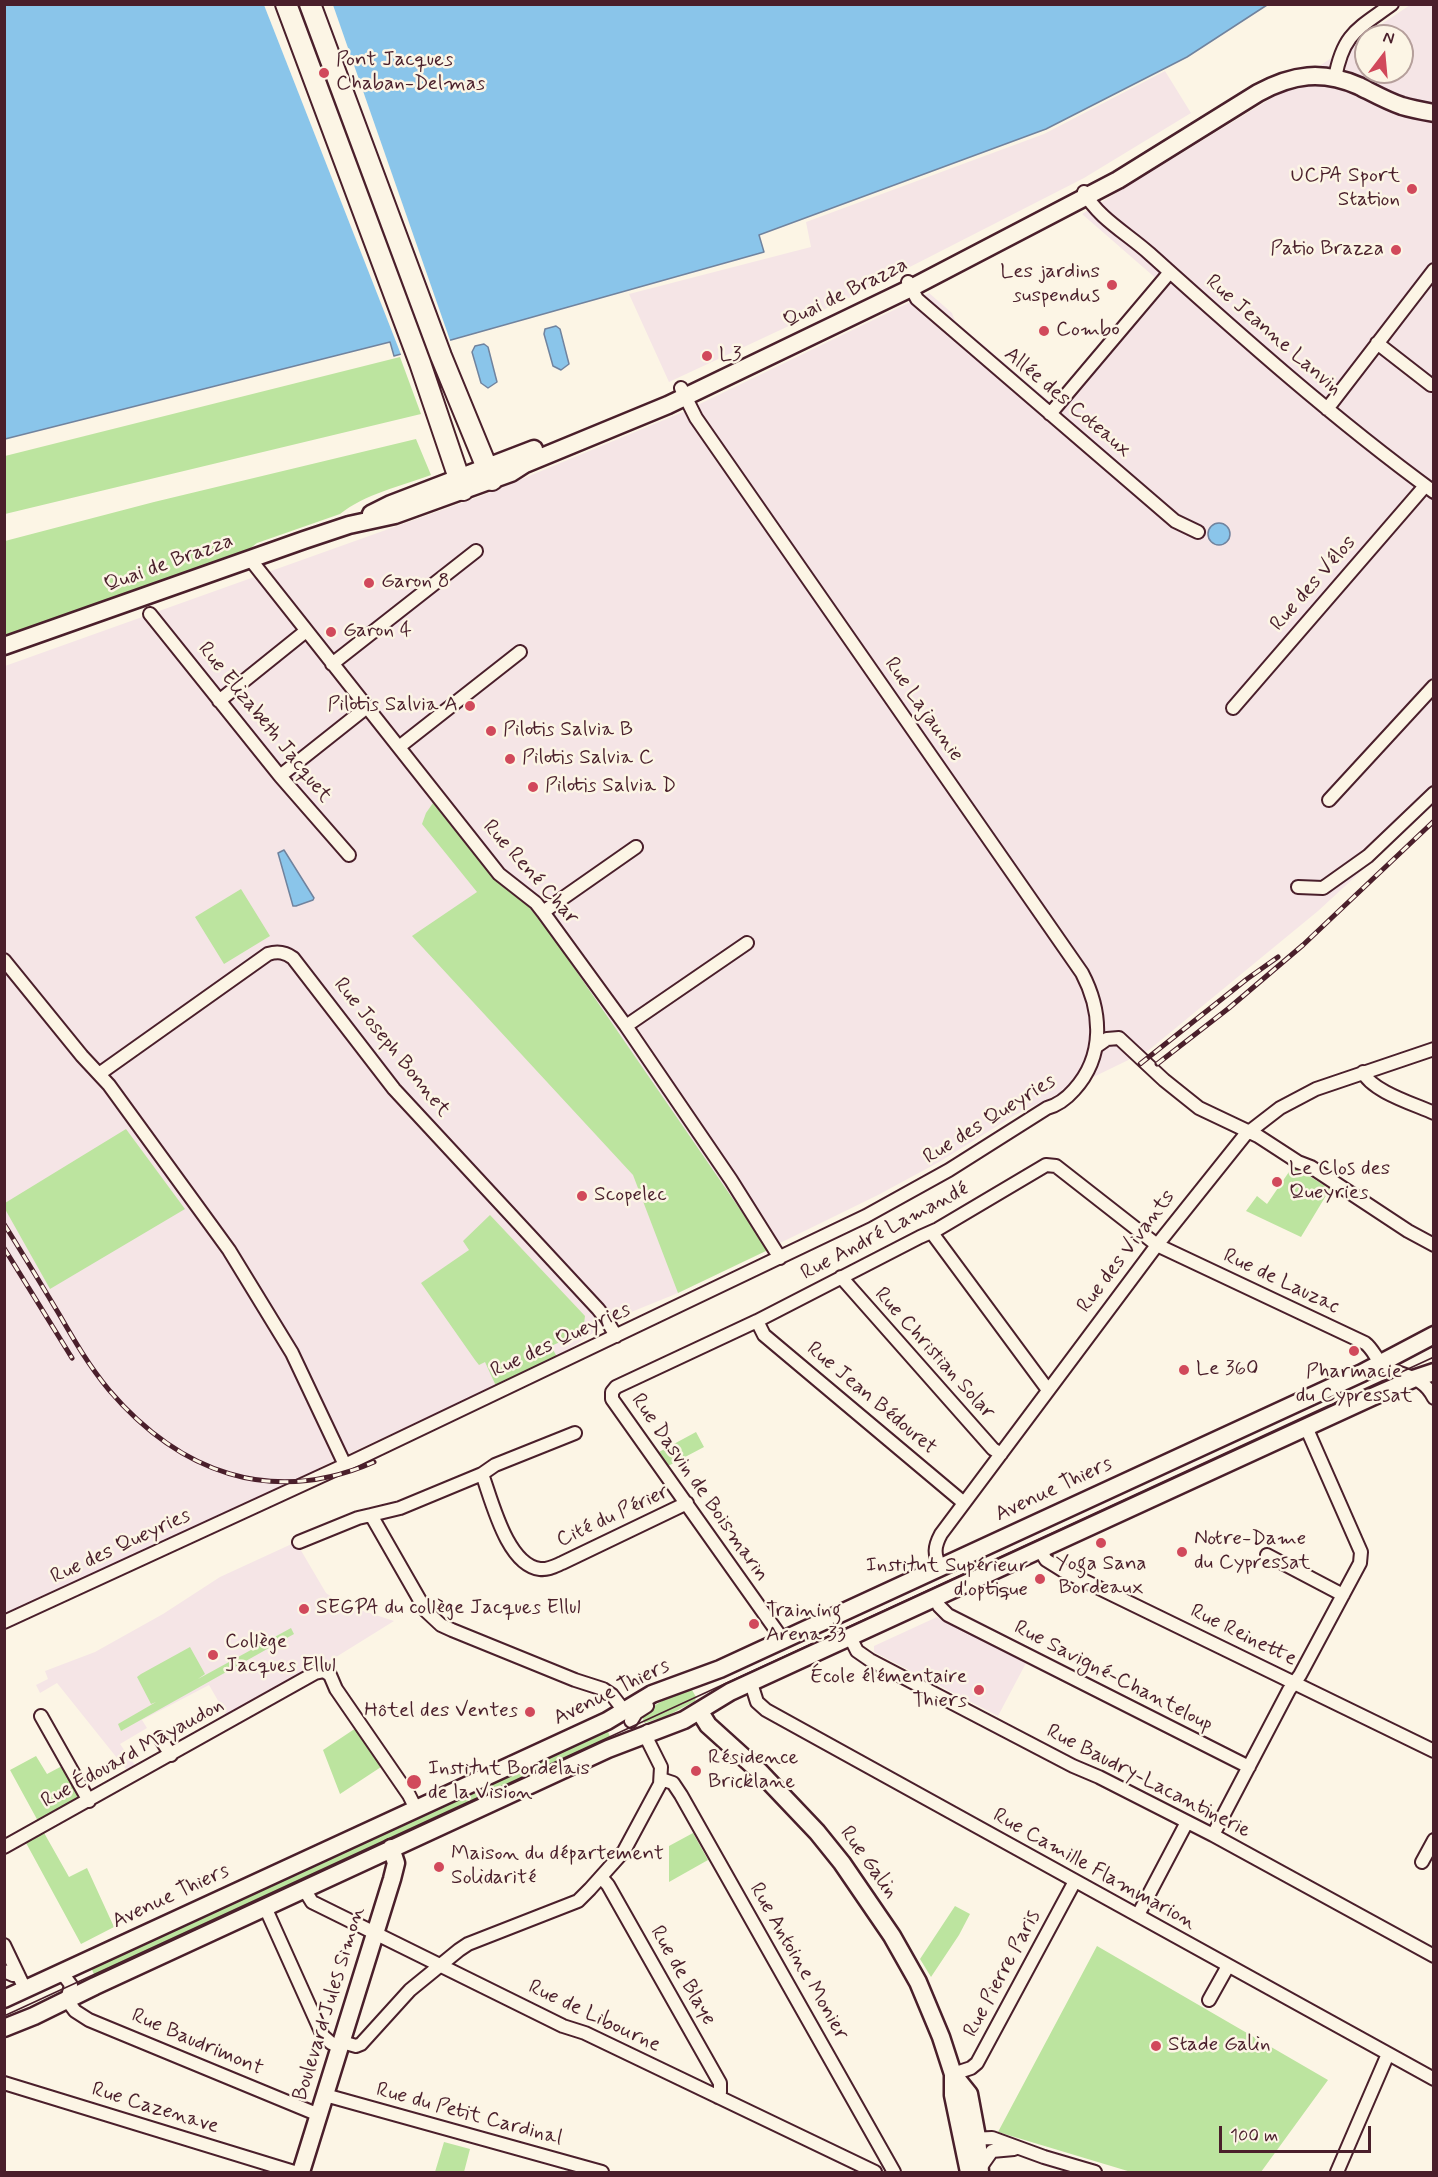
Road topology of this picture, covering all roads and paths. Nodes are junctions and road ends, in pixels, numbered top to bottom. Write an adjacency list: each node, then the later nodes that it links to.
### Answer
1 (286, 4): 17 (main road)
2 (310, 4): 16 (main road)
3 (1392, 4): 4 (street)
4 (1336, 73): 5 (main road); 6 (main road); 7 (main road, Quai de Brazza)
5 (1434, 108)
6 (1434, 113)
7 (1087, 198): 9 (street, Rue Jeanne Lanvin); 10 (main road, Quai de Brazza)
8 (1434, 270): 11 (street)
9 (1170, 272): 14 (street, Rue Jeanne Lanvin); 15 (street)
10 (911, 289): 13 (main road, Quai de Brazza); 15 (street, Allée des Coteaux)
11 (1377, 344): 12 (street); 14 (street)
12 (1431, 385)
13 (685, 397): 16 (main road, Quai de Brazza); 42 (street, Rue Lajaunie)
14 (1328, 410): 18 (street, Rue Jeanne Lanvin)
15 (1050, 414): 19 (street, Allée des Coteaux)
16 (489, 474): 17 (main road, Quai de Brazza)
17 (460, 484): 21 (main road, Quai de Brazza)
18 (1429, 489): 30 (street, Rue des Vélos)
19 (1198, 532)
20 (476, 551): 26 (street)
21 (250, 559): 23 (street, Rue René Char); 24 (main road, Quai de Brazza)
22 (150, 614): 28 (street, Rue Elizabeth Jacquet)
23 (306, 631): 26 (street, Rue René Char); 28 (street)
24 (4, 646)
25 (520, 652): 31 (street)
26 (332, 664): 29 (street, Rue René Char)
27 (1434, 686): 34 (street)
28 (219, 701): 32 (street, Rue Elizabeth Jacquet)
29 (367, 707): 31 (street, Rue René Char); 32 (street)
30 (1233, 708)
31 (399, 747): 38 (street, Rue René Char)
32 (280, 776): 36 (street, Rue Elizabeth Jacquet)
33 (1434, 793): 37 (street)
34 (1329, 800)
35 (636, 847): 38 (street)
36 (349, 855)
37 (1298, 887)
38 (543, 912): 41 (street, Rue René Char)
39 (747, 943): 41 (street)
40 (4, 958): 45 (street)
41 (626, 1026): 51 (street, Rue René Char)
42 (1097, 1046): 47 (street); 51 (street, Rue des Queyries)
43 (1434, 1049): 44 (street, Rue des Vivants)
44 (1363, 1072): 46 (street); 47 (street, Rue des Vivants)
45 (99, 1074): 55 (street, Rue Joseph Bonnet); 67 (street)
46 (1434, 1113)
47 (1248, 1132): 49 (street, Rue des Vivants); 50 (street)
48 (932, 1233): 49 (street, Rue André Lamandé); 52 (street, Rue André Lamandé); 62 (street)
49 (1157, 1245): 57 (street, Rue de Lauzac); 62 (street, Rue des Vivants)
50 (1434, 1245)
51 (780, 1258): 55 (street, Rue des Queyries)
52 (841, 1277): 53 (street, Rue André Lamandé); 66 (street, Rue Christian Solar)
53 (757, 1321): 61 (street, Rue André Lamandé); 70 (street, Rue Jean Bédouret)
54 (1434, 1335): 57 (main road, Avenue Thiers)
55 (616, 1336): 67 (street, Rue des Queyries)
56 (1434, 1344): 60 (street)
57 (1381, 1363): 60 (street); 75 (main road, Avenue Thiers)
58 (1434, 1367): 60 (street)
59 (1434, 1372): 60 (main road)
60 (1410, 1377): 63 (street); 64 (main road)
61 (616, 1387): 69 (street, Rue Dasvin de Boismarin)
62 (1048, 1390): 66 (street, Rue des Vivants)
63 (1434, 1398)
64 (1306, 1428): 73 (main road); 76 (street)
65 (575, 1433): 68 (street)
66 (1001, 1454): 70 (street, Rue des Vivants)
67 (345, 1465): 78 (street, Rue des Queyries)
68 (482, 1474): 69 (street, Cité du Périer); 71 (street)
69 (687, 1503): 80 (street, Rue Dasvin de Boismarin)
70 (964, 1503): 75 (street, Rue des Vivants)
71 (372, 1515): 72 (street); 86 (street)
72 (299, 1542)
73 (1040, 1550): 77 (main road); 83 (street, Rue Reinette)
74 (1267, 1555): 76 (street)
75 (940, 1567): 80 (main road, Avenue Thiers)
76 (1343, 1595): 83 (street)
77 (936, 1598): 79 (main road); 91 (street, Rue Savigné-Chanteloup)
78 (4, 1622)
79 (850, 1637): 82 (main road); 95 (street, Rue Baudry-Lacantinerie)
80 (783, 1640): 81 (main road, Avenue Thiers)
81 (689, 1681): 84 (main road, Rue Galin); 86 (main road, Avenue Thiers)
82 (751, 1683): 84 (main road); 102 (street, Rue Camille Flammarion)
83 (1294, 1683): 89 (street, Rue Reinette); 91 (street)
84 (701, 1706): 87 (main road); 120 (main road, Rue Galin)
85 (41, 1716): 93 (street)
86 (628, 1717): 87 (main road); 94 (main road, Avenue Thiers)
87 (643, 1734): 92 (street); 99 (main road)
88 (160, 1738): 90 (street)
89 (1434, 1751)
90 (171, 1755): 93 (street, Rue Édouard Mayaudon); 94 (street, Rue Édouard Mayaudon)
91 (1249, 1767): 96 (street)
92 (661, 1779): 101 (street); 133 (street, Rue Antoine Monier)
93 (88, 1801): 98 (street, Rue Édouard Mayaudon)
94 (416, 1809): 112 (main road, Avenue Thiers)
95 (1187, 1822): 96 (street, Rue Baudry-Lacantinerie); 105 (street)
96 (1213, 1835): 108 (street, Rue Baudry-Lacantinerie)
97 (1434, 1840): 100 (street)
98 (4, 1847)
99 (391, 1848): 103 (main road); 106 (main road, Boulevard Jules Simon)
100 (1422, 1862)
101 (601, 1877): 109 (street); 124 (street, Rue de Blaye)
102 (1075, 1881): 105 (street, Rue Camille Flammarion); 120 (street, Rue Pierre Paris)
103 (304, 1889): 104 (main road); 106 (street, Rue de Libourne)
104 (265, 1907): 115 (main road); 118 (street)
105 (1138, 1915): 110 (street, Rue Camille Flammarion)
106 (376, 1933): 109 (street, Rue de Libourne); 118 (main road, Boulevard Jules Simon)
107 (4, 1945): 113 (street)
108 (1434, 1956)
109 (440, 1965): 118 (street); 124 (street, Rue de Libourne)
110 (1228, 1966): 116 (street); 119 (street, Rue Camille Flammarion)
111 (4, 1971): 113 (street)
112 (57, 1974): 113 (main road, Avenue Thiers); 115 (street)
113 (22, 1982): 114 (main road, Avenue Thiers)
114 (4, 1999)
115 (67, 2000): 117 (main road); 125 (street, Rue Baudrimont)
116 (1209, 2000)
117 (4, 2028)
118 (341, 2044): 123 (main road, Boulevard Jules Simon)
119 (1388, 2054): 121 (street, Rue Camille Flammarion); 135 (street)
120 (953, 2074): 126 (main road, Rue Galin)
121 (1434, 2079)
122 (4, 2083): 129 (street, Rue Cazenave)
123 (325, 2095): 125 (main road, Boulevard Jules Simon); 131 (street, Rue du Petit Cardinal)
124 (717, 2097): 132 (street, Rue de Libourne)
125 (319, 2115): 130 (main road, Boulevard Jules Simon)
126 (970, 2139): 127 (street); 128 (main road, Rue Galin)
127 (1022, 2148): 128 (street); 134 (street)
128 (976, 2171)
129 (294, 2172)
130 (301, 2172)
131 (602, 2172)
132 (875, 2172)
133 (894, 2172)
134 (1095, 2172)
135 (1337, 2172)

